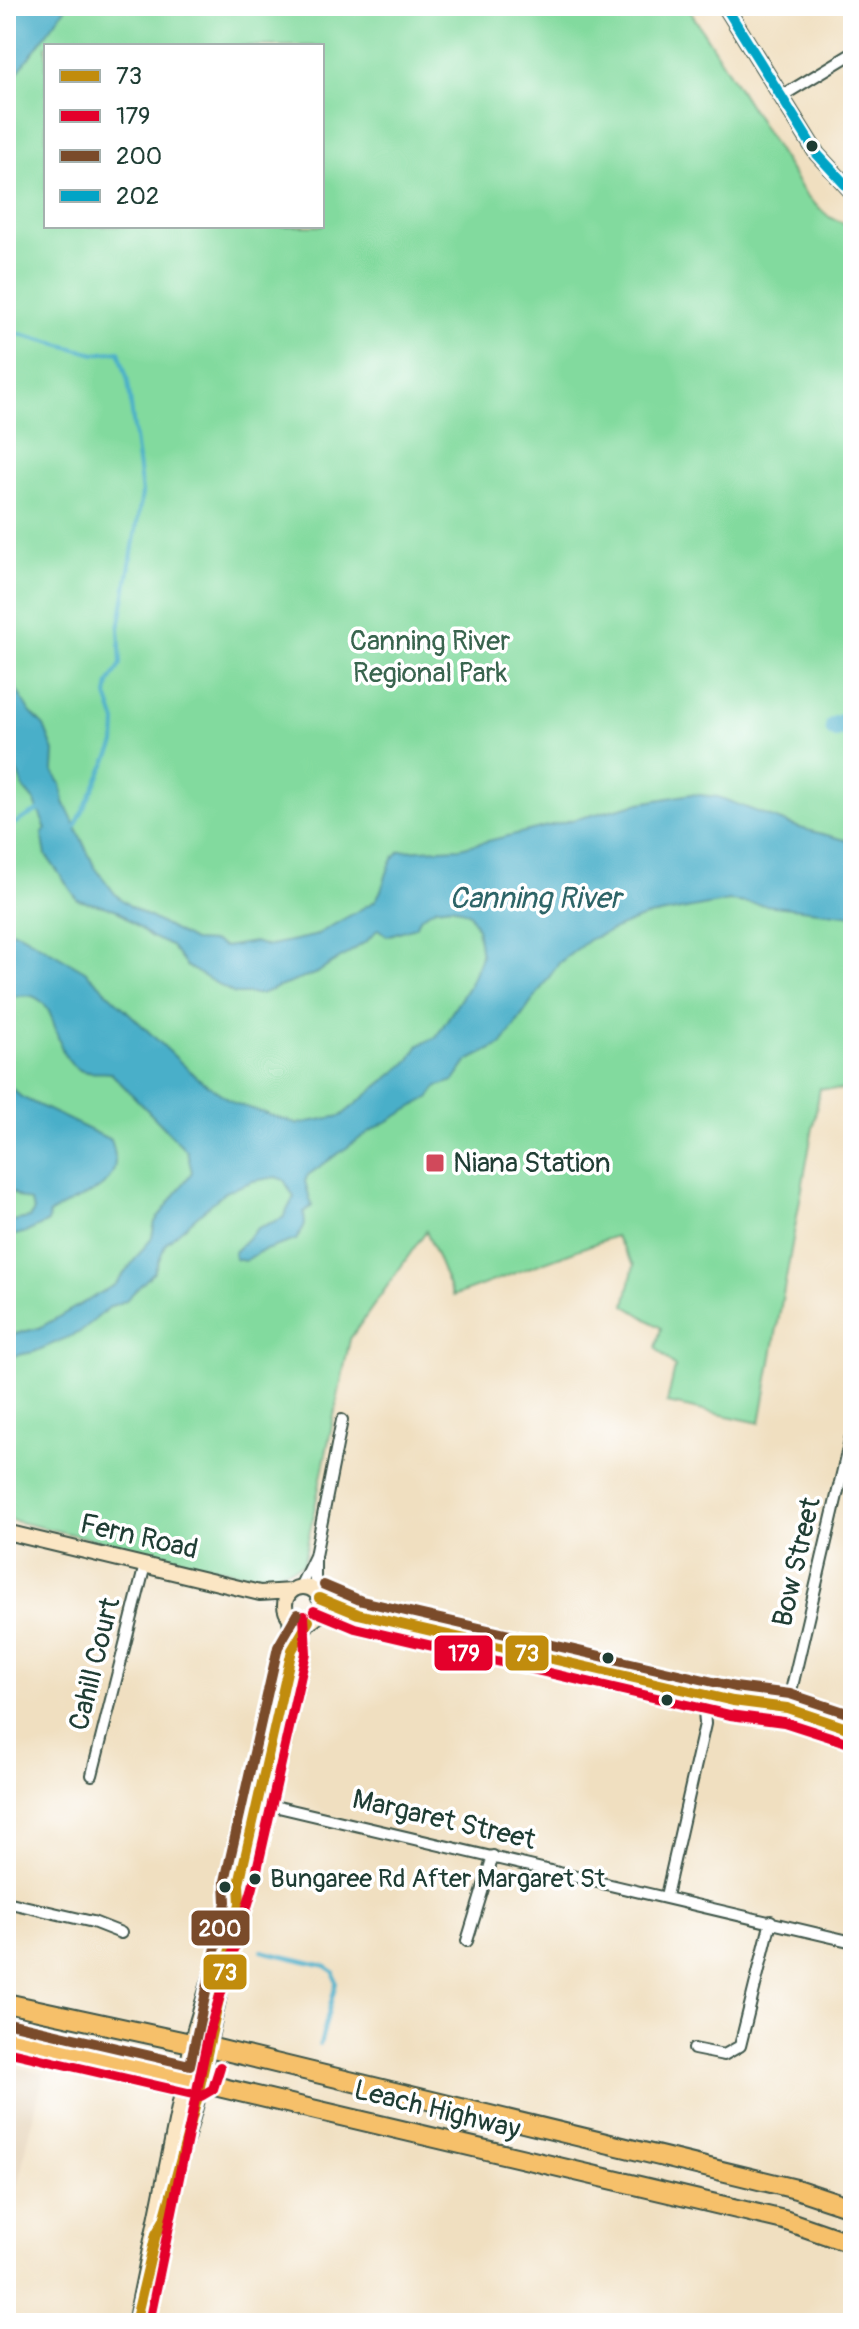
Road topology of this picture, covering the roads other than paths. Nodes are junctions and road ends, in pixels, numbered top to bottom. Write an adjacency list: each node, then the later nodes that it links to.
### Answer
1 (725, 6): 3 (street)
2 (853, 53): 3 (street)
3 (782, 96): 4 (street)
4 (853, 193)
5 (342, 1420): 8 (street)
6 (853, 1427): 18 (street, Bow Street)
7 (6, 1532): 9 (street, Fern Road)
8 (315, 1556): 10 (street); 12 (street)
9 (145, 1565): 11 (street, Fern Road); 20 (street, Cahill Court)
10 (296, 1589): 11 (street, Fern Road); 12 (street); 13 (street)
11 (260, 1593): 13 (street, Fern Road)
12 (317, 1595): 14 (street); 15 (street)
13 (288, 1613): 15 (street, Fern Road); 16 (street)
14 (358, 1614): 15 (street); 17 (street)
15 (313, 1618): 16 (street)
16 (292, 1650): 21 (street)
17 (693, 1691): 18 (street); 23 (street)
18 (787, 1708): 19 (street)
19 (853, 1730)
20 (92, 1775)
21 (257, 1802): 22 (street, Margaret Street); 31 (street)
22 (493, 1856): 23 (street, Margaret Street); 27 (street)
23 (666, 1896): 25 (street, Margaret Street)
24 (6, 1902): 26 (street)
25 (771, 1921): 28 (street, Margaret Street); 32 (street)
26 (121, 1933)
27 (467, 1941)
28 (853, 1942)
29 (6, 2003): 31 (highway, Leach Highway)
30 (6, 2037): 33 (highway, Leach Highway)
31 (200, 2045): 33 (street); 34 (highway, Leach Highway)
32 (694, 2049)
33 (193, 2080): 35 (highway, Leach Highway); 36 (street)
34 (853, 2208)
35 (853, 2244)
36 (135, 2323)

